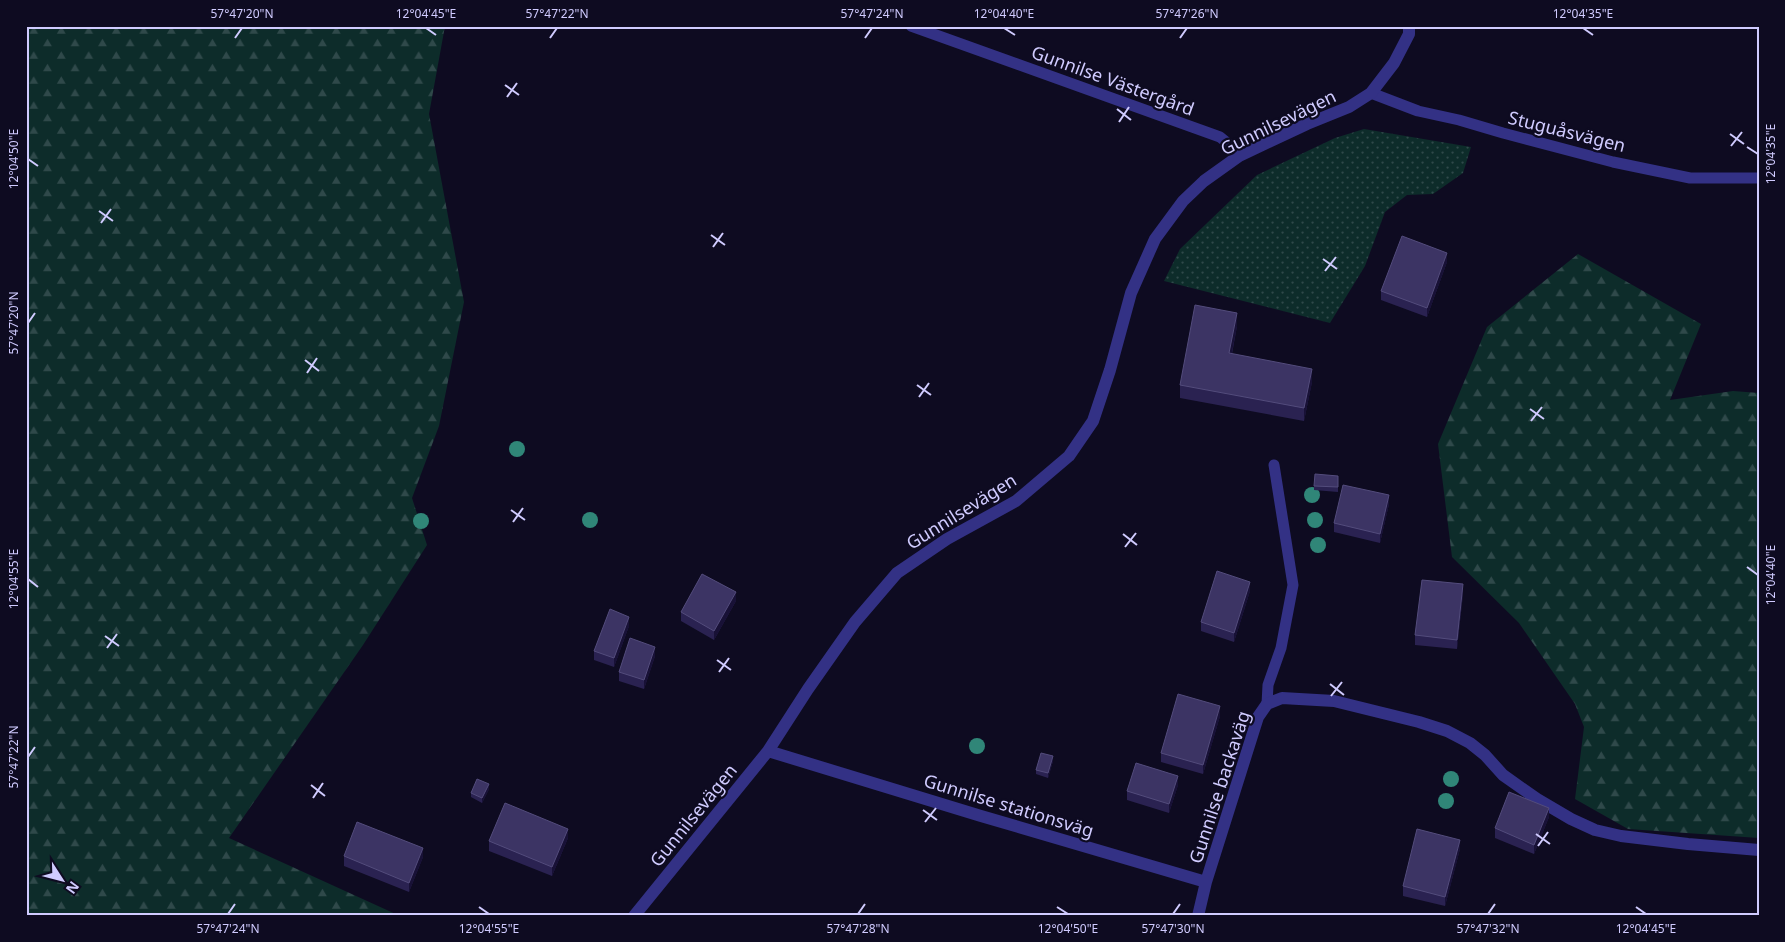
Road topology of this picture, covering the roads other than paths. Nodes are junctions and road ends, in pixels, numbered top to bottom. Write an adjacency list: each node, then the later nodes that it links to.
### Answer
1 (911, 26): 4 (lane, Gunnilse Västergård)
2 (1410, 26): 3 (street, Gunnilsevägen)
3 (1371, 94): 4 (street, Gunnilsevägen); 5 (lane, Stuguåsvägen)
4 (1239, 156): 8 (street, Gunnilsevägen)
5 (1759, 178)
6 (1274, 465): 7 (lane, Gunnilse backaväg)
7 (1267, 704): 9 (street, Gunnilse backaväg); 10 (street, Gunnilse backaväg)
8 (768, 751): 10 (street, Gunnilse stationsväg); 11 (street, Gunnilsevägen)
9 (1759, 850)
10 (1206, 882): 12 (street)
11 (634, 916)
12 (1198, 916)

